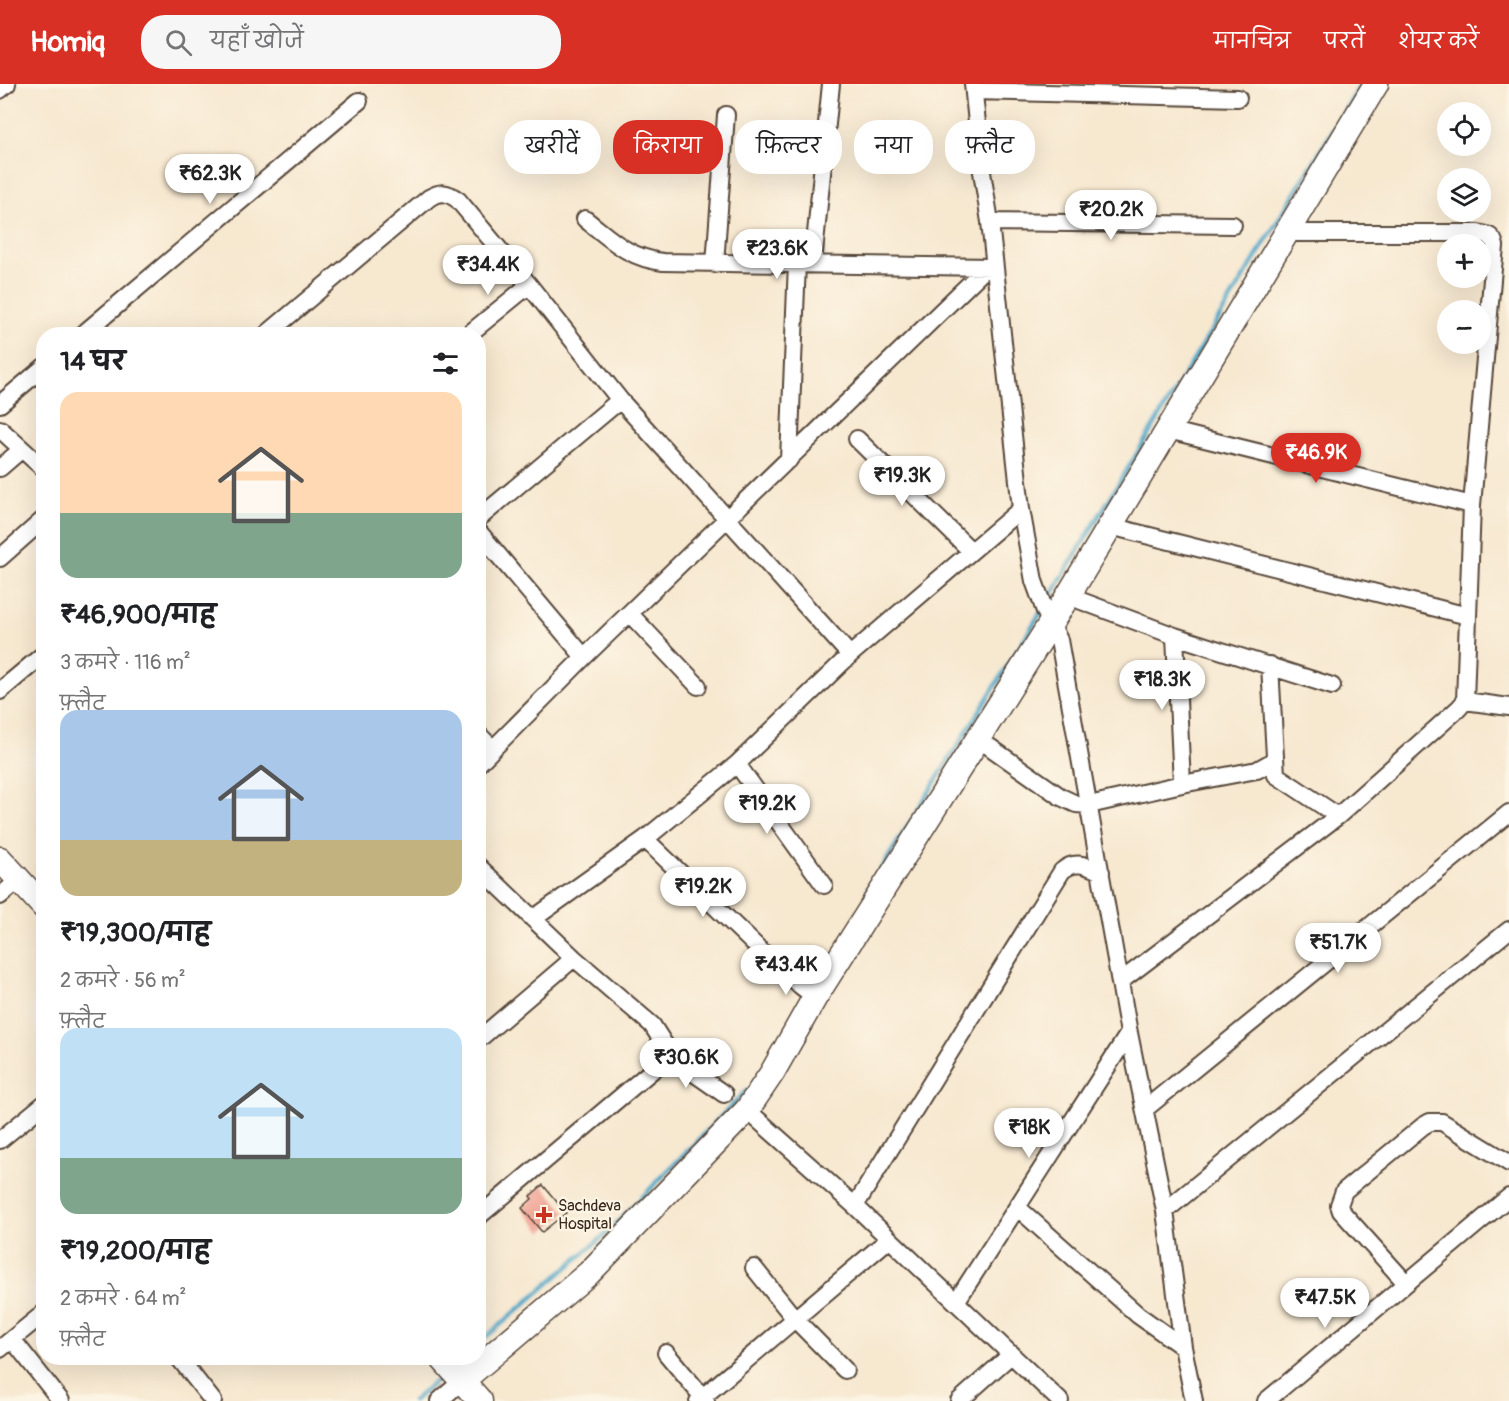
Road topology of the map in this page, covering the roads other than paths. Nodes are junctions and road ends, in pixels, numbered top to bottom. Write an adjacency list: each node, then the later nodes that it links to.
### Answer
1 (7, 84): 5 (street)
2 (831, 84): 13 (street)
3 (1376, 84): 12 (street)
4 (974, 88): 6 (street); 10 (street)
5 (0, 90)
6 (1238, 98)
7 (360, 101): 17 (street)
8 (726, 115): 14 (street)
9 (585, 219): 14 (street)
10 (990, 222): 11 (street); 15 (street)
11 (1233, 225)
12 (1287, 233): 24 (street); 30 (street)
13 (805, 263): 14 (street); 15 (street); 27 (street)
14 (715, 264)
15 (990, 267): 27 (street); 31 (street)
16 (529, 285): 18 (street); 19 (street); 21 (street)
17 (91, 327)
18 (275, 327)
19 (478, 327)
20 (36, 375): 22 (street)
21 (620, 400): 32 (street); 33 (street)
22 (0, 404)
23 (0, 429): 26 (street)
24 (1168, 430): 30 (street); 35 (street)
25 (857, 440): 37 (street)
26 (22, 449): 28 (street); 29 (street)
27 (789, 460): 33 (street)
28 (36, 461)
29 (0, 468)
30 (1472, 505): 42 (street)
31 (1021, 509): 37 (street); 41 (street)
32 (486, 512)
33 (727, 520): 40 (street); 44 (street)
34 (36, 526): 38 (street)
35 (1110, 526): 39 (street); 42 (street)
36 (486, 541): 45 (street)
37 (970, 551): 44 (street)
38 (0, 558)
39 (1068, 596): 41 (street); 43 (street)
40 (630, 614): 45 (street); 49 (street)
41 (1048, 616): 53 (street); 60 (street)
42 (1468, 616): 51 (street)
43 (1175, 636): 47 (street); 59 (street)
44 (850, 654): 58 (street)
45 (584, 657): 55 (street)
46 (36, 661): 50 (street)
47 (1270, 665): 48 (street); 57 (street)
48 (1332, 686)
49 (698, 687)
50 (0, 691)
51 (1465, 701): 52 (street); 62 (street)
52 (1509, 707)
53 (977, 738): 60 (street); 75 (street)
54 (486, 742): 55 (street)
55 (492, 748): 56 (street)
56 (486, 755)
57 (1275, 759): 59 (street); 62 (street)
58 (737, 764): 63 (street); 68 (street)
59 (1182, 784): 60 (street)
60 (1089, 805): 65 (street)
61 (1509, 813): 80 (street)
62 (1338, 816): 74 (street)
63 (645, 839): 71 (street); 75 (street)
64 (0, 859): 67 (street)
65 (1101, 872): 74 (street); 86 (street)
66 (486, 874): 71 (street)
67 (19, 880): 69 (street); 70 (street)
68 (824, 885)
69 (0, 896)
70 (36, 898)
71 (533, 919): 73 (street)
72 (1509, 930): 89 (street)
73 (574, 958): 76 (street); 78 (street)
74 (1121, 981): 77 (street)
75 (812, 995): 81 (street)
76 (486, 1033)
77 (1129, 1033): 80 (street); 87 (street)
78 (668, 1055): 79 (street); 88 (street)
79 (724, 1094)
80 (1145, 1109): 89 (street)
81 (747, 1110): 86 (street); 96 (street)
82 (36, 1111): 83 (street)
83 (0, 1140)
84 (1509, 1163): 92 (street)
85 (1509, 1197): 92 (street)
86 (855, 1206): 90 (street)
87 (1018, 1208): 93 (street); 98 (street)
88 (486, 1210)
89 (1165, 1210): 98 (street)
90 (888, 1240): 93 (street); 95 (street)
91 (754, 1268): 95 (street)
92 (1406, 1283): 112 (street)
93 (956, 1302): 100 (street)
94 (36, 1319): 97 (street)
95 (795, 1319): 103 (street); 104 (street)
96 (486, 1343)
97 (6, 1344): 105 (street)
98 (1183, 1347): 111 (street)
99 (666, 1353): 104 (street)
100 (1012, 1354): 109 (street); 110 (street)
101 (185, 1365): 106 (street)
102 (451, 1367): 107 (street); 108 (street)
103 (845, 1371)
104 (702, 1400)
105 (61, 1401)
106 (213, 1401)
107 (439, 1401)
108 (480, 1401)
109 (959, 1401)
110 (1060, 1401)
111 (1194, 1401)
112 (1266, 1401)

